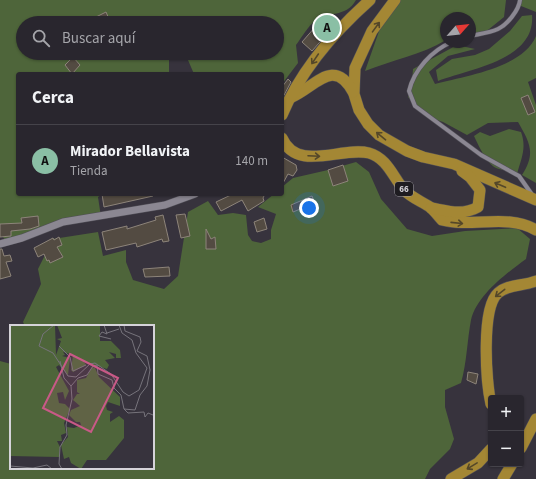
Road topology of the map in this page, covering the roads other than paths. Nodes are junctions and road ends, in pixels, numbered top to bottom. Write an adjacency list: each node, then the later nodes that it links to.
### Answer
1 (370, 0): 7 (highway, one-way to 7)
2 (394, 0): 6 (highway, one-way to 2)
3 (520, 0): 4 (street)
4 (476, 35)
5 (443, 48): 12 (street)
6 (354, 94): 7 (highway); 10 (highway, one-way to 6)
7 (292, 97): 8 (highway)
8 (284, 111)
9 (284, 141): 13 (highway, 66, one-way to 13)
10 (454, 164): 12 (highway, one-way to 10); 13 (highway)
11 (190, 196): 15 (street)
12 (536, 200)
13 (431, 208): 14 (highway, 66, one-way to 14)
14 (536, 230)
15 (0, 244)
16 (536, 281): 17 (highway, one-way to 17)
17 (489, 395)
18 (536, 419): 19 (highway)
19 (524, 442)
20 (488, 452): 22 (highway, one-way to 22)
21 (510, 467): 23 (highway)
22 (451, 479)
23 (503, 479)

